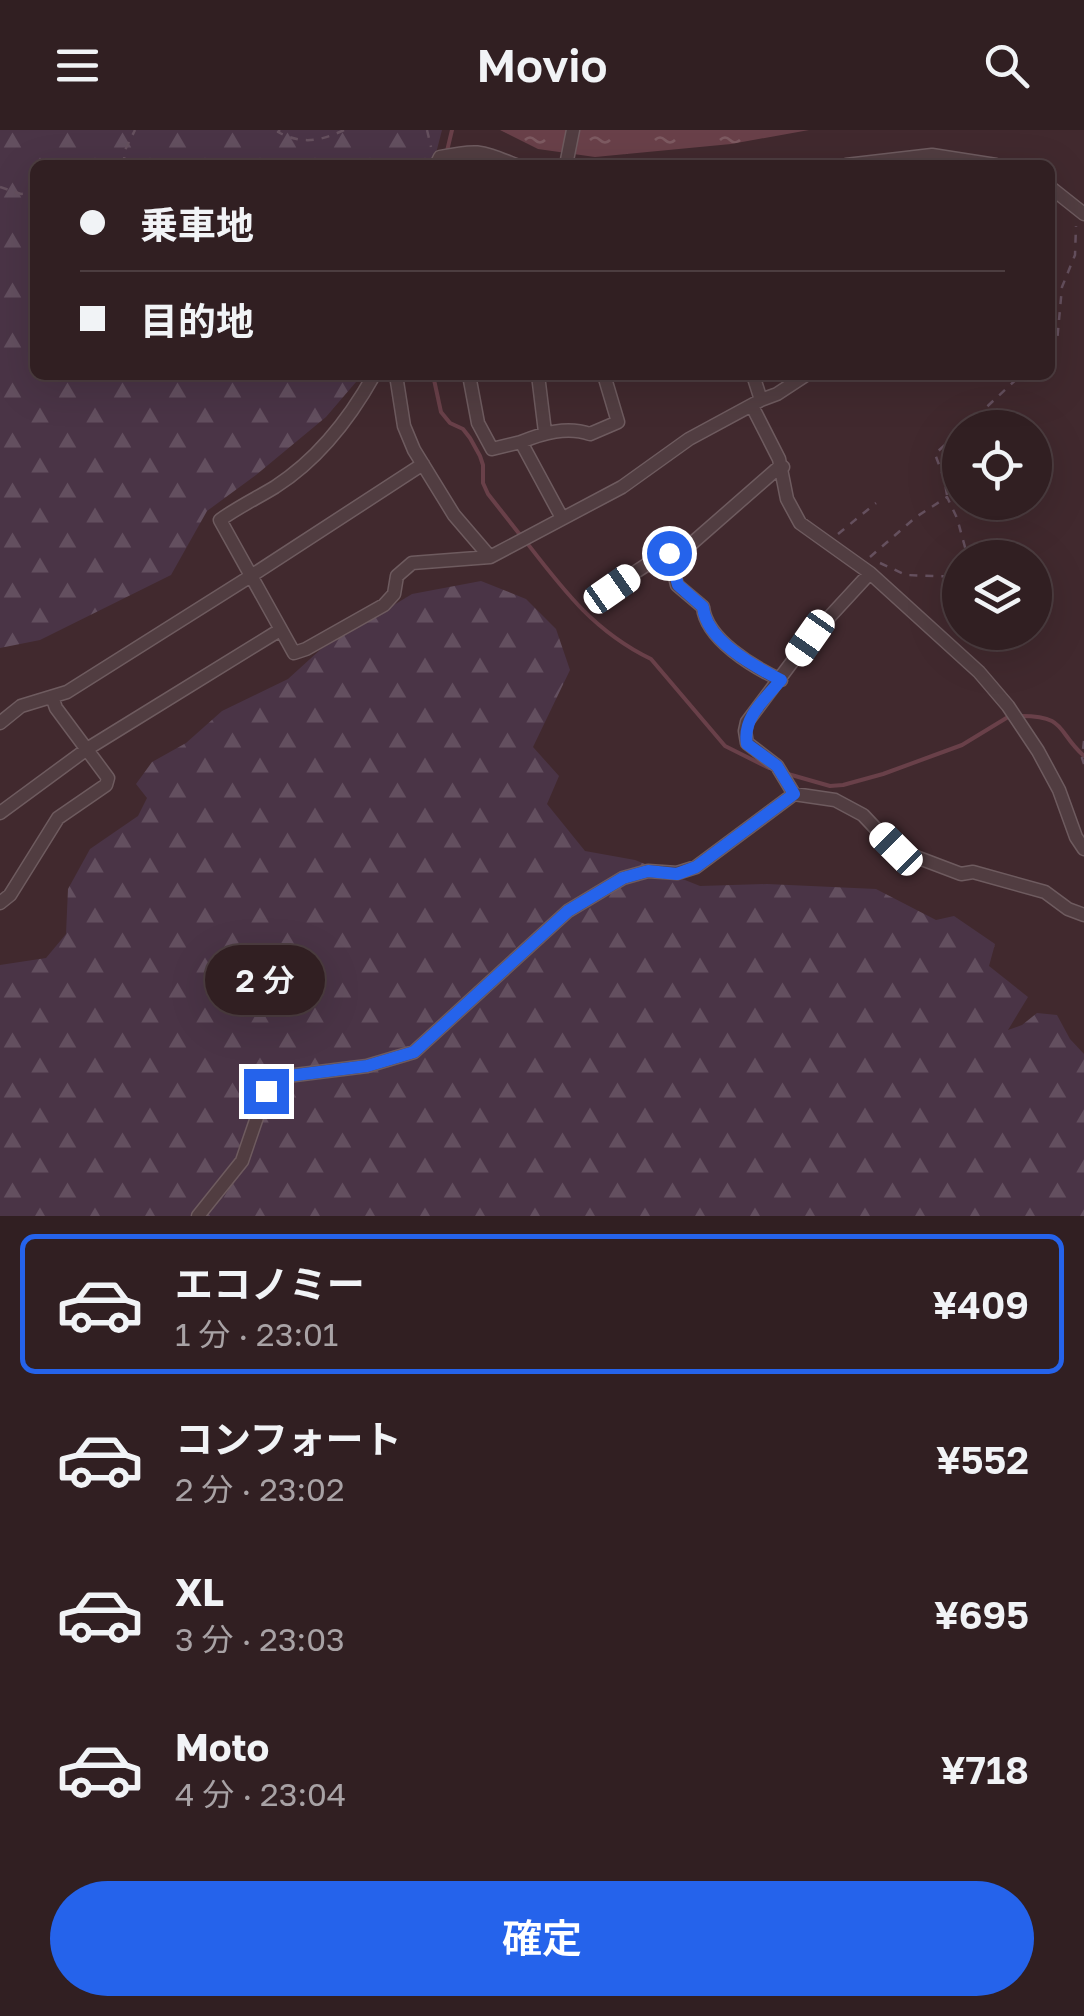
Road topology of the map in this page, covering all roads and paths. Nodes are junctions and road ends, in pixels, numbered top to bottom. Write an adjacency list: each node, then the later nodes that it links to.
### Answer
1 (135, 130): 7 (path)
2 (280, 130): 3 (path)
3 (344, 130)
4 (428, 130): 8 (path)
5 (573, 130): 10 (street)
6 (485, 159): 9 (street)
7 (124, 160)
8 (436, 160)
9 (443, 160)
10 (567, 160)
11 (889, 160): 12 (street)
12 (964, 160)
13 (0, 186): 15 (path)
14 (1055, 190): 16 (street)
15 (30, 193)
16 (1072, 203): 17 (street); 18 (path)
17 (1084, 214)
18 (1055, 344)
19 (371, 380): 42 (street)
20 (397, 380): 32 (street)
21 (470, 380): 30 (street)
22 (539, 380): 29 (street)
23 (605, 380): 29 (street)
24 (754, 380): 27 (street)
25 (798, 380): 27 (street)
26 (1016, 380): 28 (path)
27 (756, 403): 33 (street); 37 (street)
28 (983, 410)
29 (545, 432): 30 (street)
30 (521, 442): 37 (street)
31 (942, 448): 34 (path)
32 (423, 464): 40 (street); 42 (street)
33 (782, 467): 38 (street); 39 (street)
34 (942, 474)
35 (942, 500): 43 (path)
36 (876, 503): 38 (path)
37 (562, 518): 40 (street)
38 (827, 543): 41 (street)
39 (669, 553): 44 (street); 46 (street)
40 (490, 557): 45 (street)
41 (870, 573): 46 (street); 55 (street)
42 (251, 576): 45 (street); 47 (street)
43 (942, 576)
44 (612, 589)
45 (280, 630): 50 (street)
46 (781, 680): 53 (street)
47 (52, 697): 48 (street); 50 (street)
48 (0, 723)
49 (1084, 741): 51 (path)
50 (88, 749): 54 (street); 56 (street)
51 (1083, 749): 52 (path)
52 (1084, 764)
53 (794, 794): 57 (street); 58 (street)
54 (0, 812)
55 (1084, 849)
56 (0, 904)
57 (1084, 916)
58 (198, 1216)

